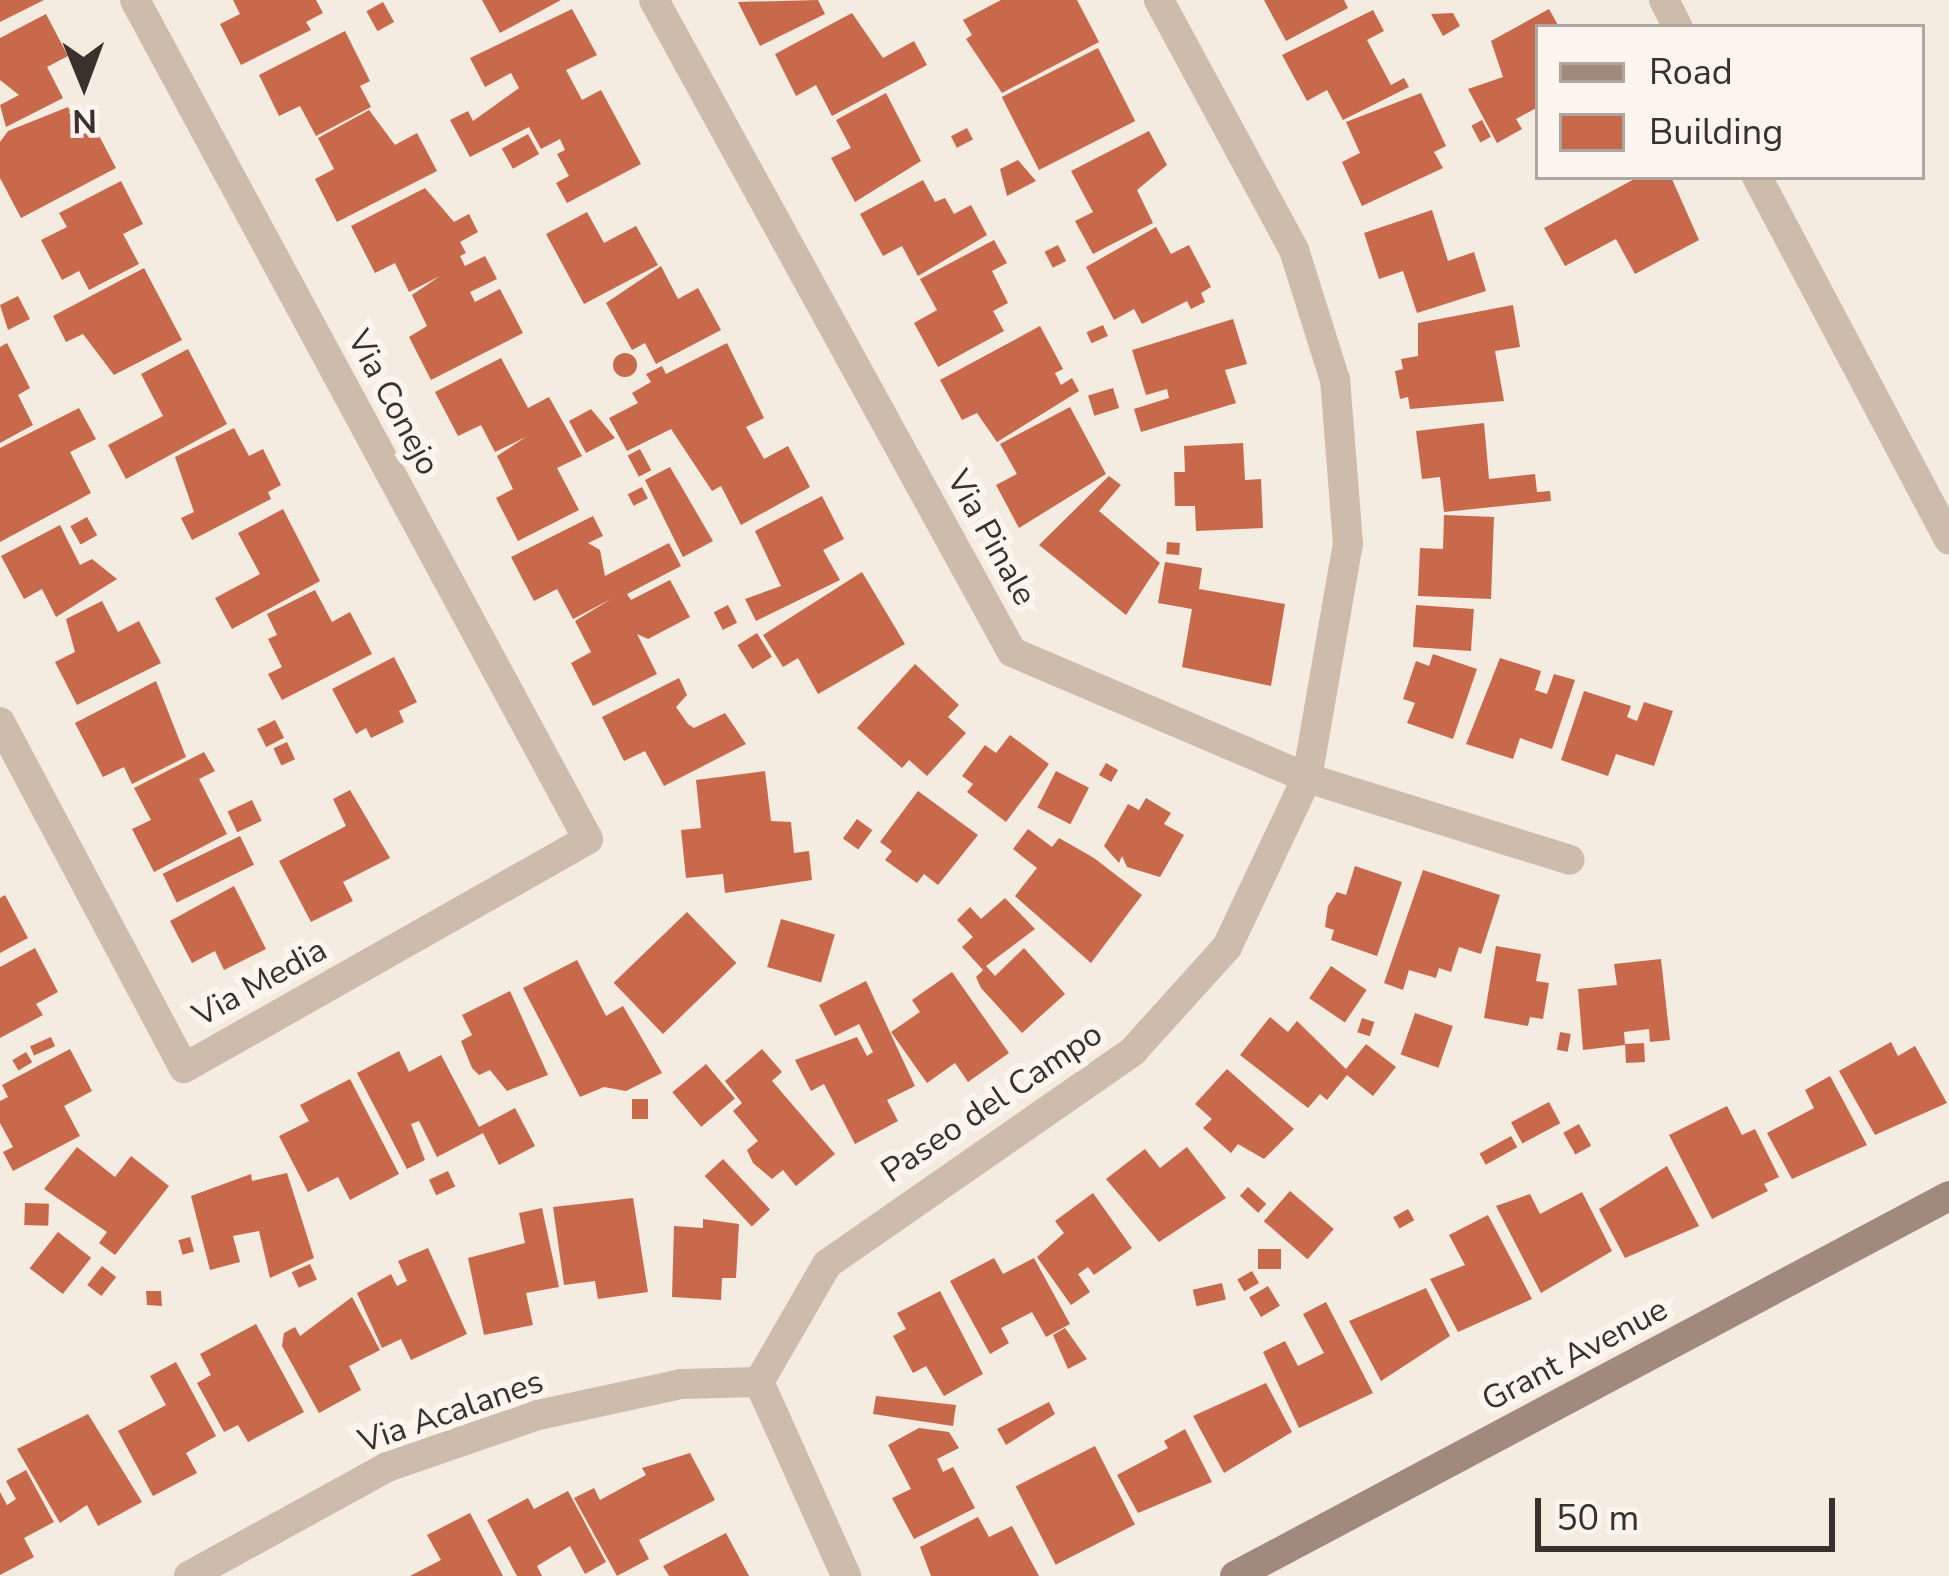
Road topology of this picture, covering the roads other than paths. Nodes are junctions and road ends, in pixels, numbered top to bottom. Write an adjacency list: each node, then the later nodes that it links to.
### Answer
1 (135, 0): 8 (street, Via Conejo)
2 (654, 0): 7 (street, Via Pinale)
3 (1159, 0): 7 (street, Paseo del Campo)
4 (1759, 180): 5 (street)
5 (1949, 539)
6 (0, 722): 8 (street, Via Media)
7 (1307, 778): 9 (street, Via Pinale); 11 (street, Paseo del Campo)
8 (588, 839)
9 (1570, 860)
10 (1949, 1196): 14 (main road, Grant Avenue)
11 (758, 1382): 12 (street, Via Acalanes); 13 (street)
12 (189, 1576)
13 (846, 1576)
14 (1235, 1576)

